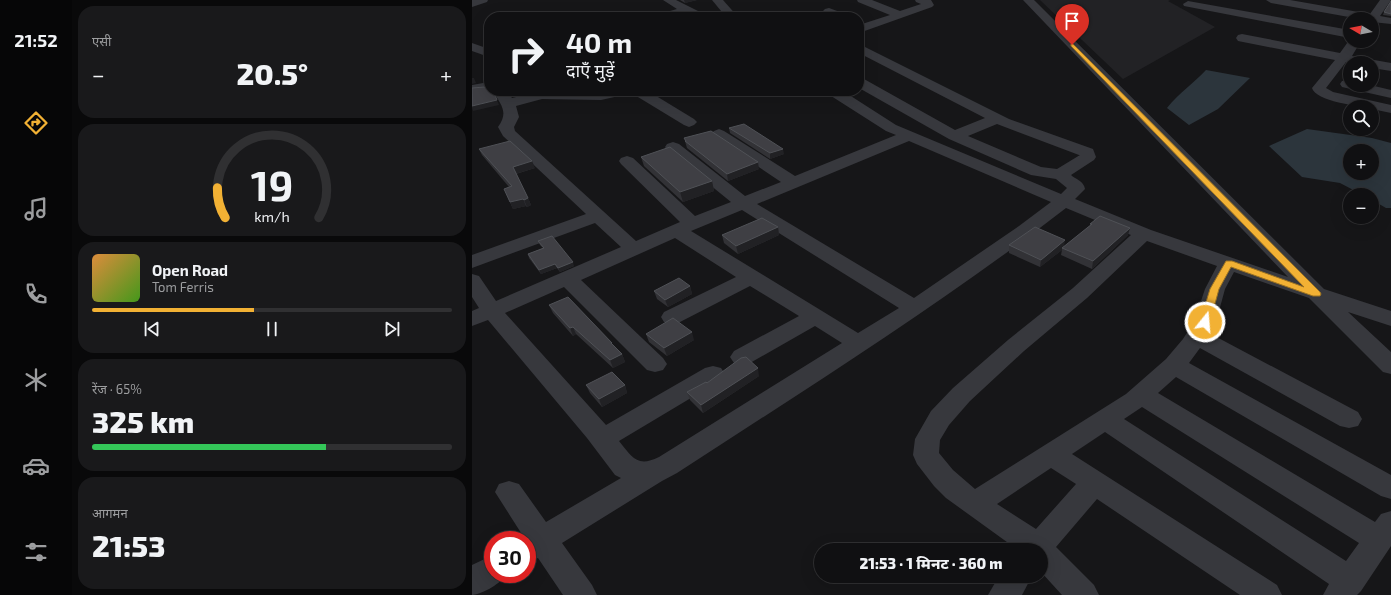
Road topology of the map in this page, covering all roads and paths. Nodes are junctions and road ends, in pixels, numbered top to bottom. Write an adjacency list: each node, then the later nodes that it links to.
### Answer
1 (483, 0): 11 (street)
2 (668, 0): 14 (street)
3 (717, 0): 17 (street)
4 (862, 0): 19 (street)
5 (920, 0): 19 (street)
6 (1028, 0): 74 (street)
7 (1224, 0): 23 (street)
8 (1271, 0): 20 (street)
9 (1333, 0): 13 (street)
10 (1391, 1): 13 (street)
11 (472, 4)
12 (1188, 4): 30 (street)
13 (1386, 5): 18 (street)
14 (687, 10): 15 (street); 16 (street)
15 (679, 12)
16 (691, 12)
17 (728, 12)
18 (1379, 14)
19 (901, 15): 25 (street)
20 (1343, 16)
21 (1211, 19): 28 (street)
22 (1391, 21): 24 (street)
23 (1343, 22)
24 (1379, 22)
25 (864, 25)
26 (1379, 25): 27 (street)
27 (1391, 31)
28 (1287, 35)
29 (1242, 38): 37 (street)
30 (1343, 39)
31 (1343, 43): 32 (street)
32 (1338, 44)
33 (472, 47): 35 (street)
34 (1348, 48): 37 (street)
35 (484, 51)
36 (864, 51): 54 (street)
37 (1338, 63): 38 (street); 40 (street); 43 (street)
38 (1343, 63)
39 (1379, 65): 41 (street)
40 (1343, 67)
41 (1391, 67)
42 (1379, 77): 44 (street)
43 (1324, 80): 48 (street); 53 (street)
44 (1391, 80)
45 (864, 85): 58 (street)
46 (484, 87): 47 (street)
47 (472, 89)
48 (1391, 94)
49 (523, 96): 52 (street)
50 (648, 96): 55 (street)
51 (841, 96): 57 (street)
52 (504, 97): 65 (street)
53 (1391, 109)
54 (998, 118): 58 (street); 61 (street)
55 (689, 122)
56 (719, 134): 62 (street)
57 (908, 136): 62 (street); 63 (street)
58 (954, 136): 61 (street)
59 (673, 147): 64 (street)
60 (627, 161): 66 (street)
61 (1062, 175): 63 (street)
62 (793, 182): 64 (street)
63 (1064, 201): 67 (street); 75 (street)
64 (743, 203): 66 (street); 75 (street)
65 (598, 216): 68 (street); 69 (street)
66 (684, 227): 68 (street); 71 (street)
67 (1144, 234): 70 (street); 96 (street)
68 (634, 249): 72 (street)
69 (472, 262)
70 (1229, 263): 74 (street); 80 (street)
71 (751, 277): 77 (street); 78 (street)
72 (567, 278): 76 (street); 83 (street)
73 (472, 280): 76 (street)
74 (1317, 294): 79 (street); 85 (street)
75 (914, 308): 81 (street)
76 (482, 315): 90 (street)
77 (672, 317)
78 (815, 317): 81 (street); 82 (street)
79 (1391, 319)
80 (1196, 336): 84 (street); 89 (street)
81 (858, 344): 92 (street)
82 (742, 357)
83 (654, 364)
84 (1174, 365): 87 (street); 94 (street)
85 (1391, 366)
86 (713, 374): 90 (street)
87 (1141, 395): 88 (street); 98 (street)
88 (1105, 419): 91 (street); 107 (street)
89 (1349, 419)
90 (602, 439): 92 (street)
91 (1051, 454): 93 (street); 96 (street)
92 (652, 473): 99 (street)
93 (1094, 483): 101 (street); 111 (street)
94 (1391, 488)
95 (509, 492): 97 (street)
96 (975, 503): 100 (street)
97 (528, 531)
98 (1385, 531): 107 (street)
99 (536, 543)
100 (1029, 543)
101 (1044, 543)
102 (536, 546): 108 (street)
103 (1048, 560): 110 (street)
104 (484, 575): 105 (street)
105 (472, 582)
106 (1012, 583): 109 (street)
107 (1345, 588)
108 (581, 595)
109 (1004, 595)
110 (1083, 595)
111 (1266, 595)

